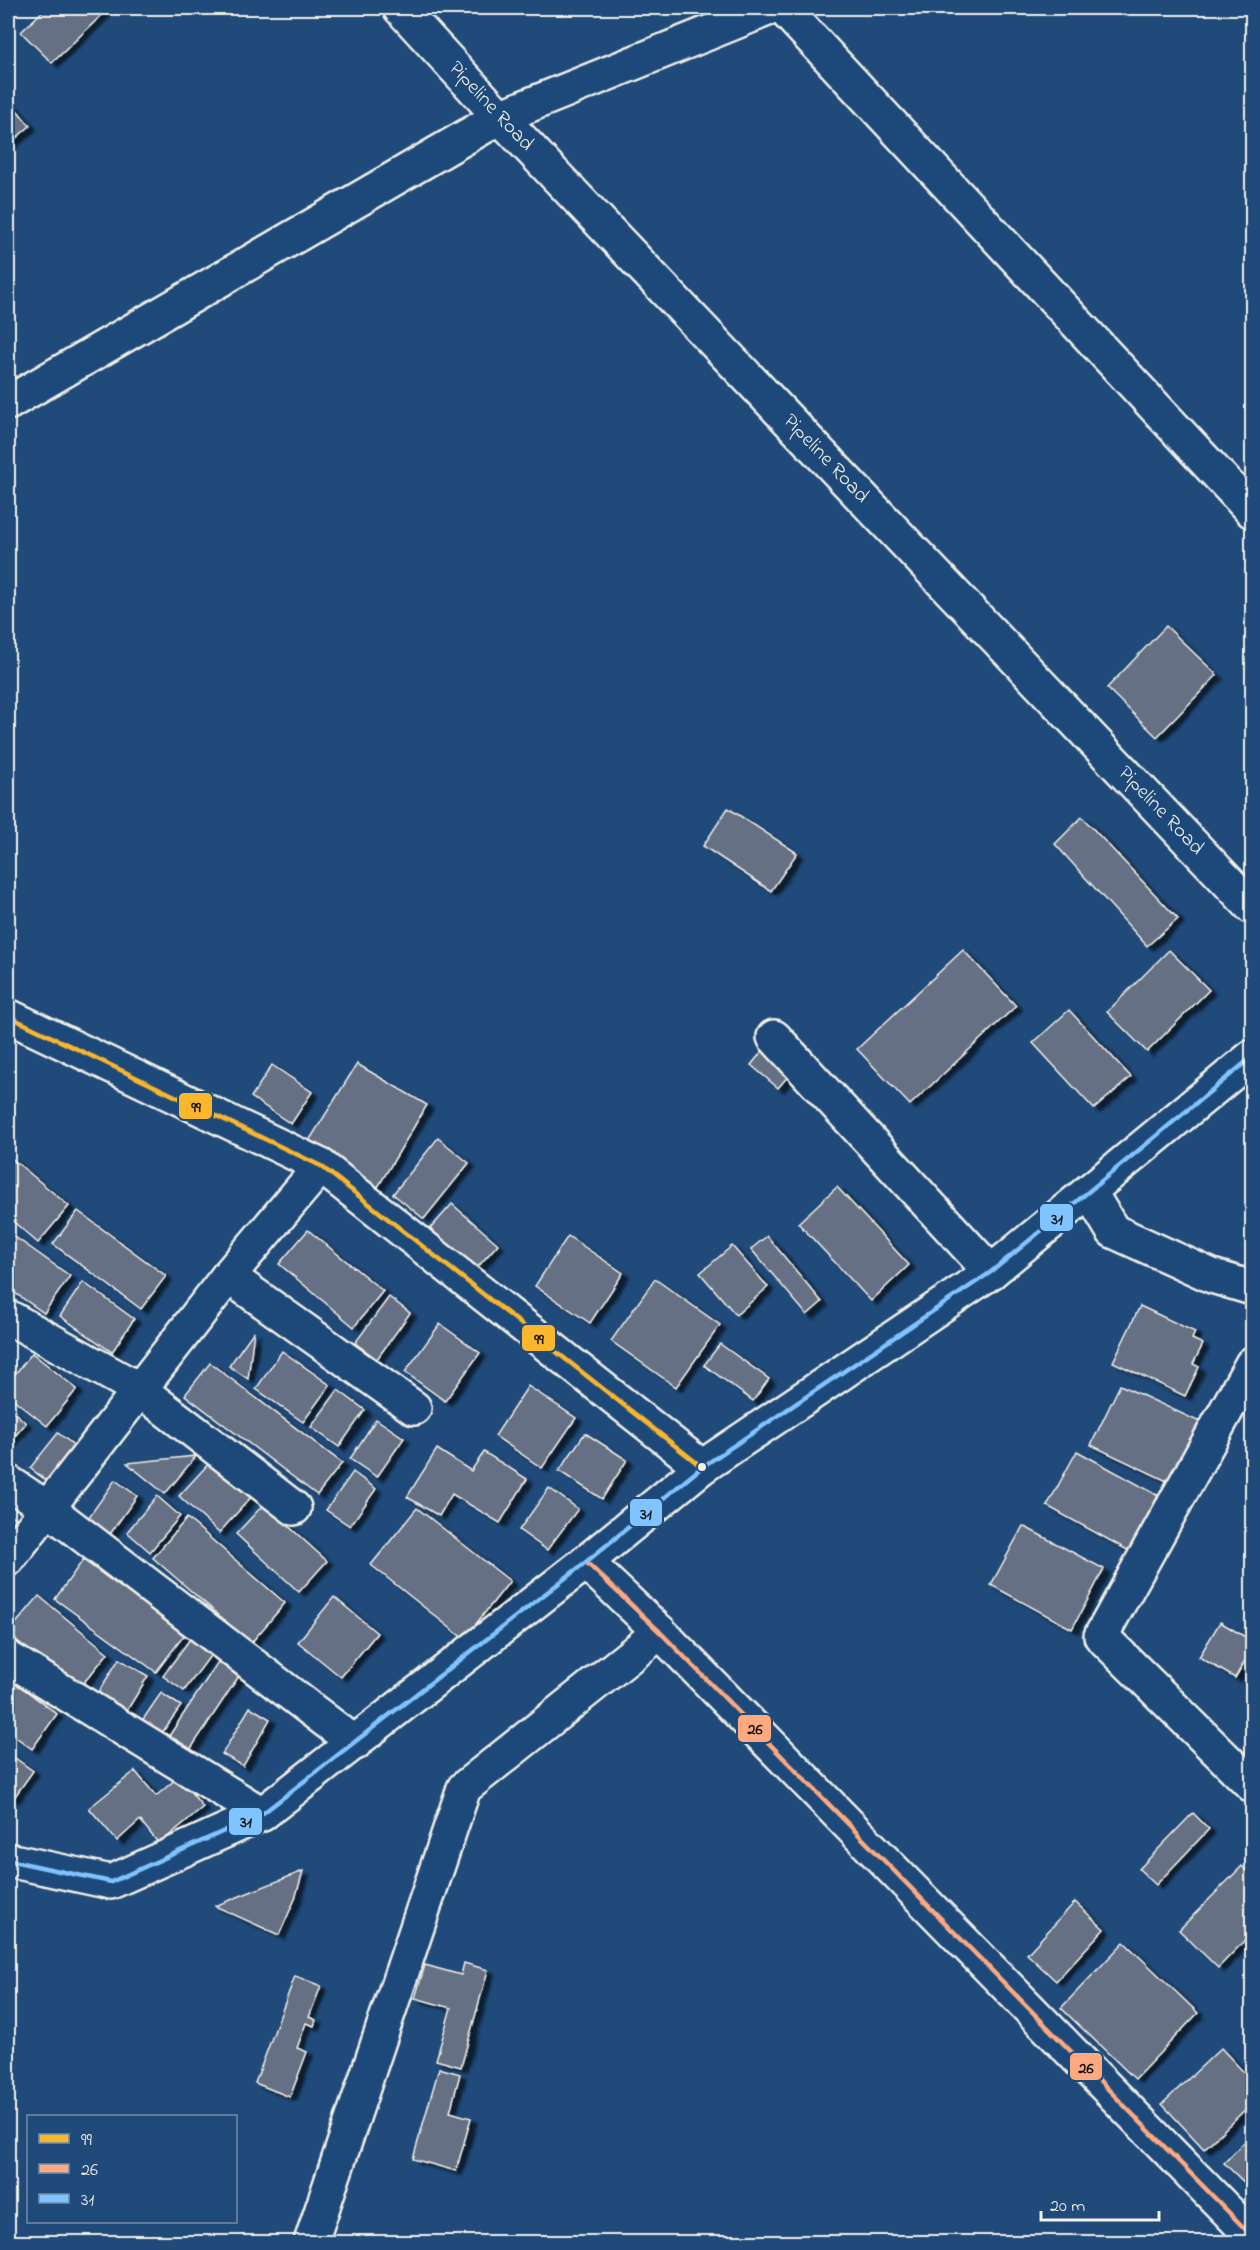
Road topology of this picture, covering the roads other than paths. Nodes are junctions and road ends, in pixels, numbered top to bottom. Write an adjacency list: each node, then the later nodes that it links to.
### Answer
1 (400, 8): 4 (street, Pipeline Road)
2 (770, 8): 4 (street)
3 (783, 8): 6 (street)
4 (500, 117): 5 (street); 7 (street, Pipeline Road)
5 (8, 403)
6 (1252, 511)
7 (1252, 907)
8 (8, 1016): 11 (street)
9 (774, 1038): 13 (street)
10 (1252, 1057): 12 (street)
11 (321, 1166): 14 (street); 20 (street)
12 (1089, 1191): 13 (street); 15 (street)
13 (991, 1272): 20 (street)
14 (228, 1276): 18 (street); 19 (street)
15 (1252, 1288)
16 (10, 1318): 18 (street)
17 (1252, 1364): 29 (street)
18 (140, 1390): 22 (street); 23 (street)
19 (414, 1408)
20 (702, 1467): 25 (street)
21 (8, 1482): 22 (street)
22 (47, 1508): 24 (street); 28 (street)
23 (294, 1508)
24 (8, 1559)
25 (586, 1562): 26 (street); 28 (street)
26 (660, 1632): 32 (street); 33 (street)
27 (8, 1658): 30 (street)
28 (355, 1743): 30 (street)
29 (1252, 1785)
30 (262, 1814): 31 (street)
31 (8, 1860)
32 (1252, 2236)
33 (311, 2242)

